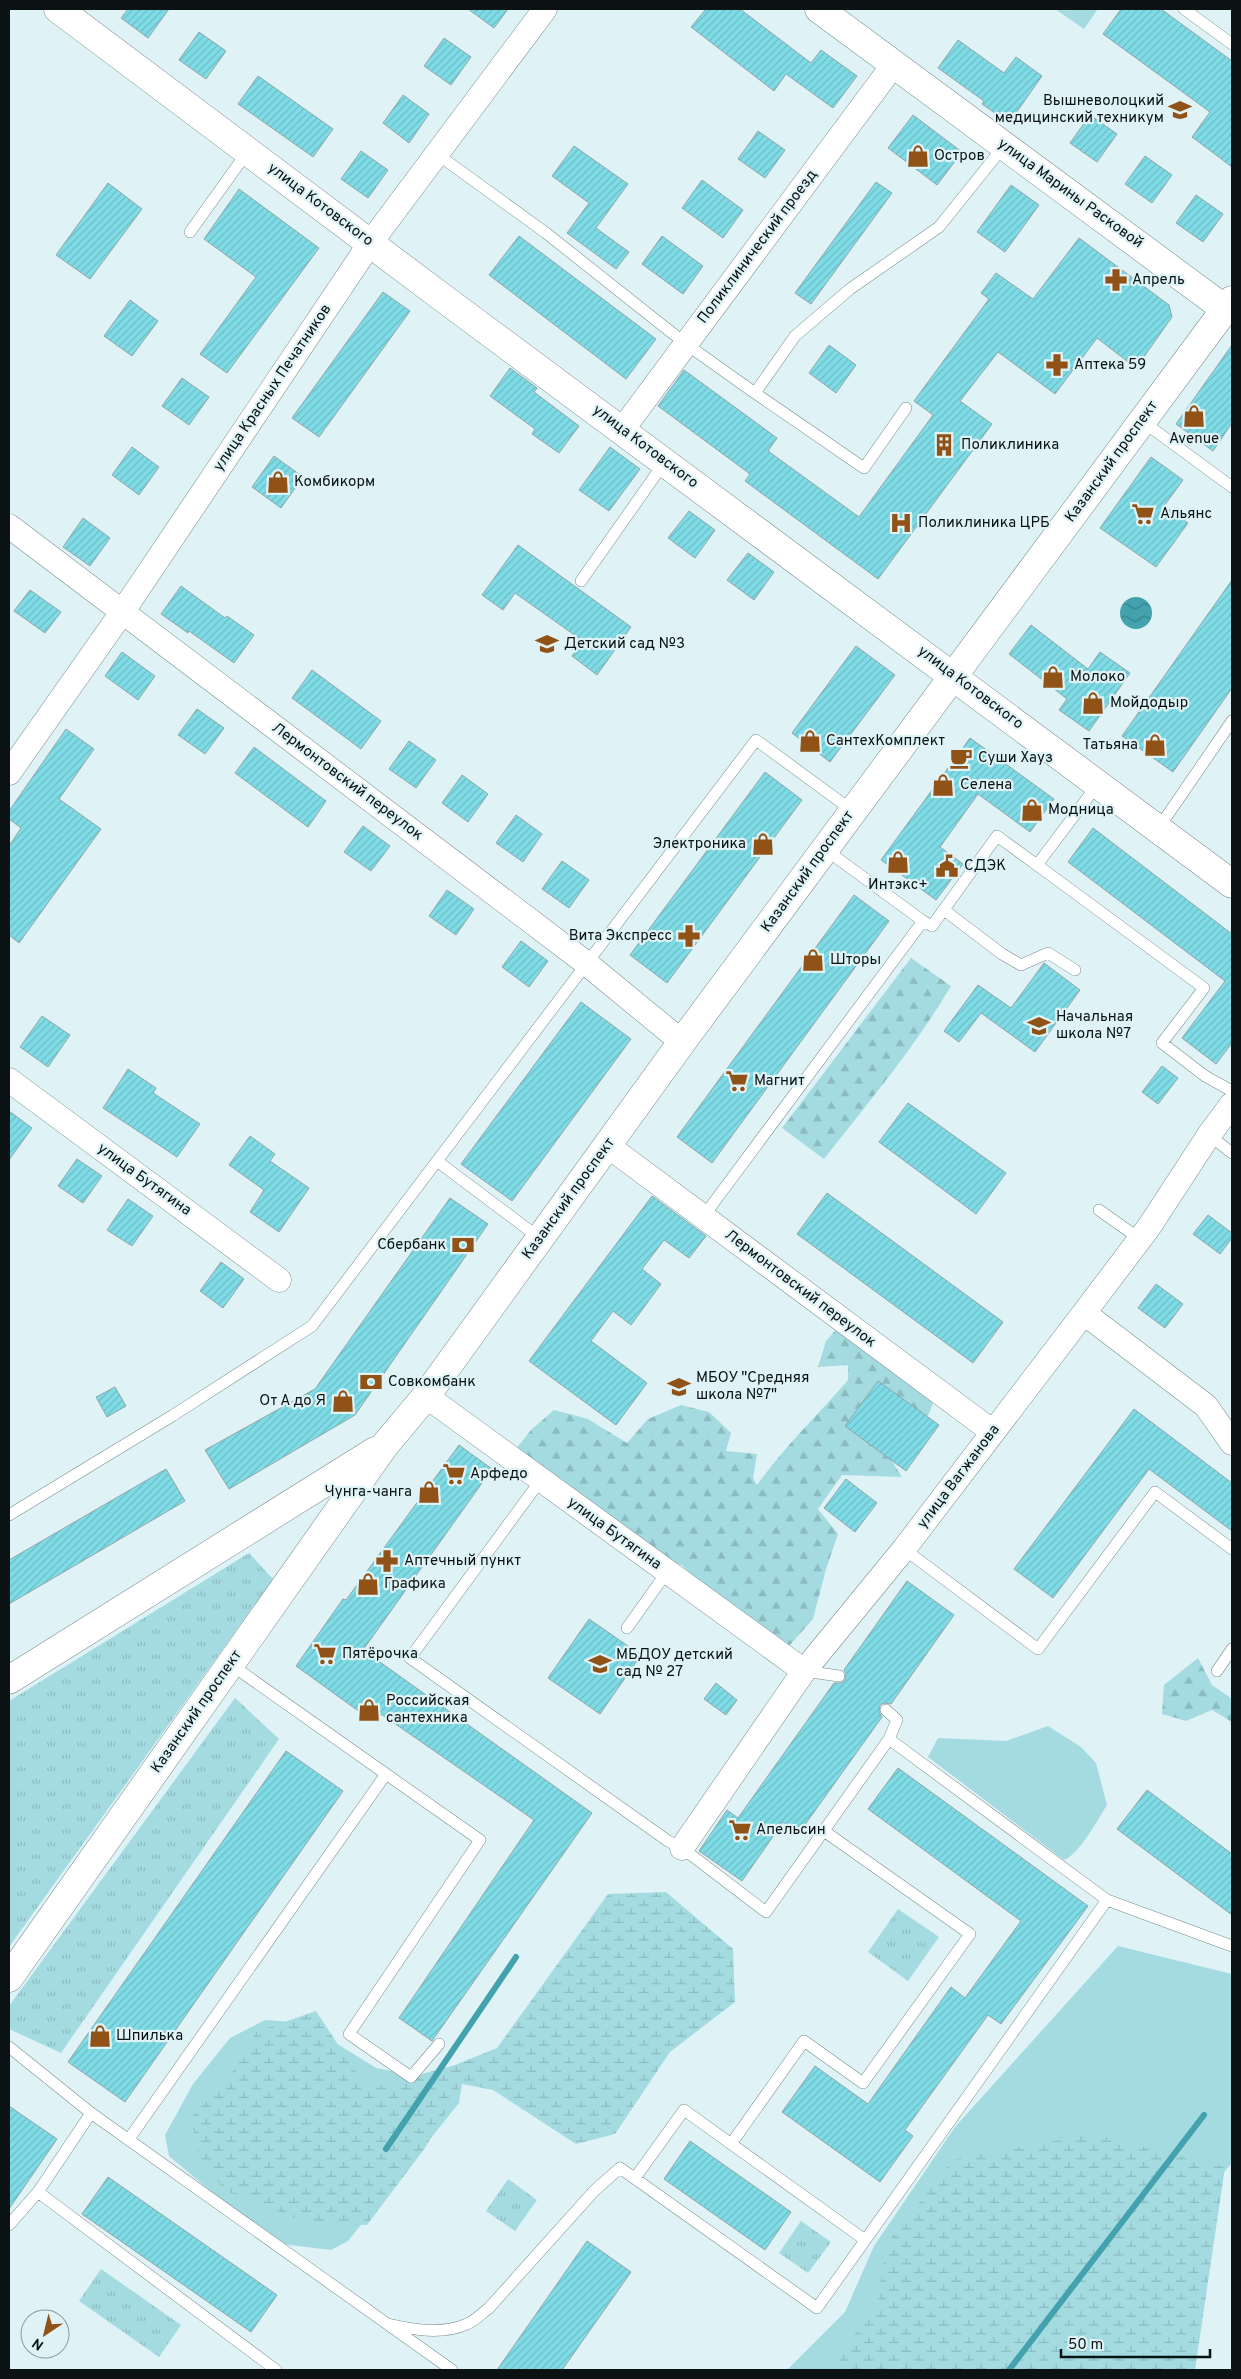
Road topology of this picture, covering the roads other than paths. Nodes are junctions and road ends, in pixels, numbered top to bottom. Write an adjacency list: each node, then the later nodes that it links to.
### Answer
1 (58, 9): 8 (street, улица Котовского)
2 (545, 9): 9 (street, улица Красных Печатников)
3 (819, 9): 6 (street, улица Марины Расковой)
4 (1184, 9): 5 (lane)
5 (1232, 44)
6 (894, 64): 7 (street, улица Марины Расковой); 13 (street, Поликлинический проезд)
7 (1004, 146): 12 (street, улица Марины Расковой); 14 (lane)
8 (248, 151): 10 (lane); 11 (street, улица Котовского)
9 (437, 154): 11 (street, улица Красных Печатников); 13 (lane)
10 (190, 232)
11 (371, 242): 17 (street, улица Котовского); 22 (street, улица Красных Печатников)
12 (1227, 314): 16 (street, Казанский проспект)
13 (686, 344): 14 (lane); 17 (street, Поликлинический проезд)
14 (755, 393): 15 (lane)
15 (906, 408)
16 (1142, 421): 19 (lane); 23 (street, Казанский проспект)
17 (622, 430): 18 (street, улица Котовского)
18 (665, 462): 21 (lane); 23 (street, улица Котовского)
19 (1232, 487)
20 (9, 526): 22 (street, Лермонтовский переулок)
21 (581, 581)
22 (123, 611): 25 (street, улица Красных Печатников); 34 (street, Лермонтовский переулок)
23 (954, 677): 26 (street, улица Котовского); 27 (street, Казанский проспект)
24 (1232, 721): 28 (lane)
25 (9, 773)
26 (1098, 784): 28 (street, улица Котовского); 30 (lane)
27 (853, 811): 29 (street, Казанский проспект); 34 (lane)
28 (1158, 828): 31 (street, улица Котовского)
29 (826, 850): 33 (lane); 36 (street, Казанский проспект)
30 (1037, 865): 32 (lane); 38 (lane)
31 (1232, 884)
32 (944, 910): 33 (lane); 35 (lane)
33 (923, 921): 45 (lane)
34 (586, 963): 36 (street, Лермонтовский переулок); 43 (lane)
35 (1075, 970)
36 (682, 1042): 41 (street, Казанский проспект)
37 (9, 1080): 48 (street, улица Бутягина)
38 (1232, 1091)
39 (1232, 1104): 40 (street, улица Вагжанова)
40 (1209, 1135): 42 (lane); 47 (street, улица Вагжанова)
41 (608, 1146): 45 (street, Лермонтовский переулок); 46 (street, Казанский проспект)
42 (1232, 1153)
43 (437, 1162): 46 (lane); 55 (lane)
44 (1099, 1210): 47 (lane)
45 (703, 1217): 51 (street, Лермонтовский переулок)
46 (541, 1239): 50 (street, Казанский проспект)
47 (1140, 1240): 49 (street, улица Вагжанова)
48 (279, 1280)
49 (1084, 1313): 51 (street, улица Вагжанова); 52 (street)
50 (426, 1396): 53 (street, Казанский проспект); 54 (street, улица Бутягина)
51 (993, 1432): 56 (street, улица Вагжанова)
52 (1232, 1443)
53 (385, 1445): 61 (street, Казанский проспект); 65 (street, Казанский проспект)
54 (540, 1481): 58 (street, улица Бутягина); 70 (lane)
55 (9, 1515)
56 (904, 1548): 57 (lane); 62 (street, улица Вагжанова)
57 (1232, 1549)
58 (667, 1572): 59 (lane); 62 (street, улица Бутягина)
59 (627, 1628)
60 (1232, 1649): 63 (lane)
61 (230, 1664): 68 (lane); 73 (street, Казанский проспект)
62 (804, 1671): 64 (lane); 70 (street, улица Вагжанова)
63 (1217, 1671)
64 (839, 1676)
65 (9, 1680)
66 (886, 1710): 67 (lane)
67 (889, 1739): 69 (lane); 71 (lane)
68 (386, 1774): 74 (lane); 77 (lane)
69 (824, 1830): 70 (lane); 78 (lane)
70 (682, 1848)
71 (1107, 1900): 72 (lane); 82 (lane)
72 (1232, 1946)
73 (9, 1978)
74 (439, 2044)
75 (9, 2047): 76 (lane)
76 (91, 2113): 77 (lane); 80 (lane)
77 (129, 2139): 83 (lane)
78 (731, 2144): 79 (lane); 82 (lane)
79 (635, 2178): 82 (lane); 83 (lane)
80 (38, 2192): 81 (lane); 84 (lane)
81 (9, 2225)
82 (865, 2240)
83 (388, 2324): 85 (lane)
84 (276, 2370)
85 (452, 2370)

